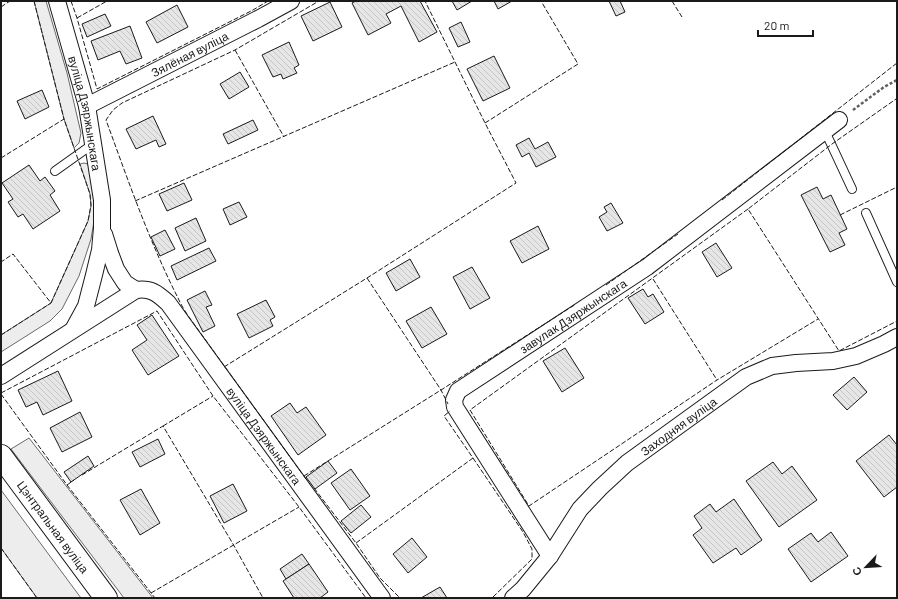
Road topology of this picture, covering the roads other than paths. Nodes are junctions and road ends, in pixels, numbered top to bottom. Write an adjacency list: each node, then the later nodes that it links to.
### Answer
1 (57, 1): 3 (street, вуліца Дзяржынскага)
2 (291, 1): 3 (street, Зялёная вуліца)
3 (87, 106): 6 (street, вуліца Дзяржынскага)
4 (840, 120): 5 (street, завулак Дзяржынскага)
5 (825, 131): 8 (lane); 17 (street, завулак Дзяржынскага)
6 (93, 144): 7 (lane); 10 (street, вуліца Дзяржынскага)
7 (55, 171)
8 (852, 189)
9 (866, 214): 11 (lane)
10 (102, 228): 12 (street, вуліца Дзяржынскага); 13 (street, вуліца Дзяржынскага)
11 (897, 282)
12 (136, 290): 13 (street, вуліца Дзяржынскага); 19 (street, вуліца Дзяржынскага)
13 (73, 330): 15 (street, вуліца Дзяржынскага)
14 (897, 337): 17 (street, Заходняя вуліца)
15 (1, 376)
16 (1, 456): 18 (main road, Цэнтральная вуліца)
17 (550, 556): 20 (street, Заходняя вуліца)
18 (106, 598)
19 (382, 598)
20 (513, 598)

